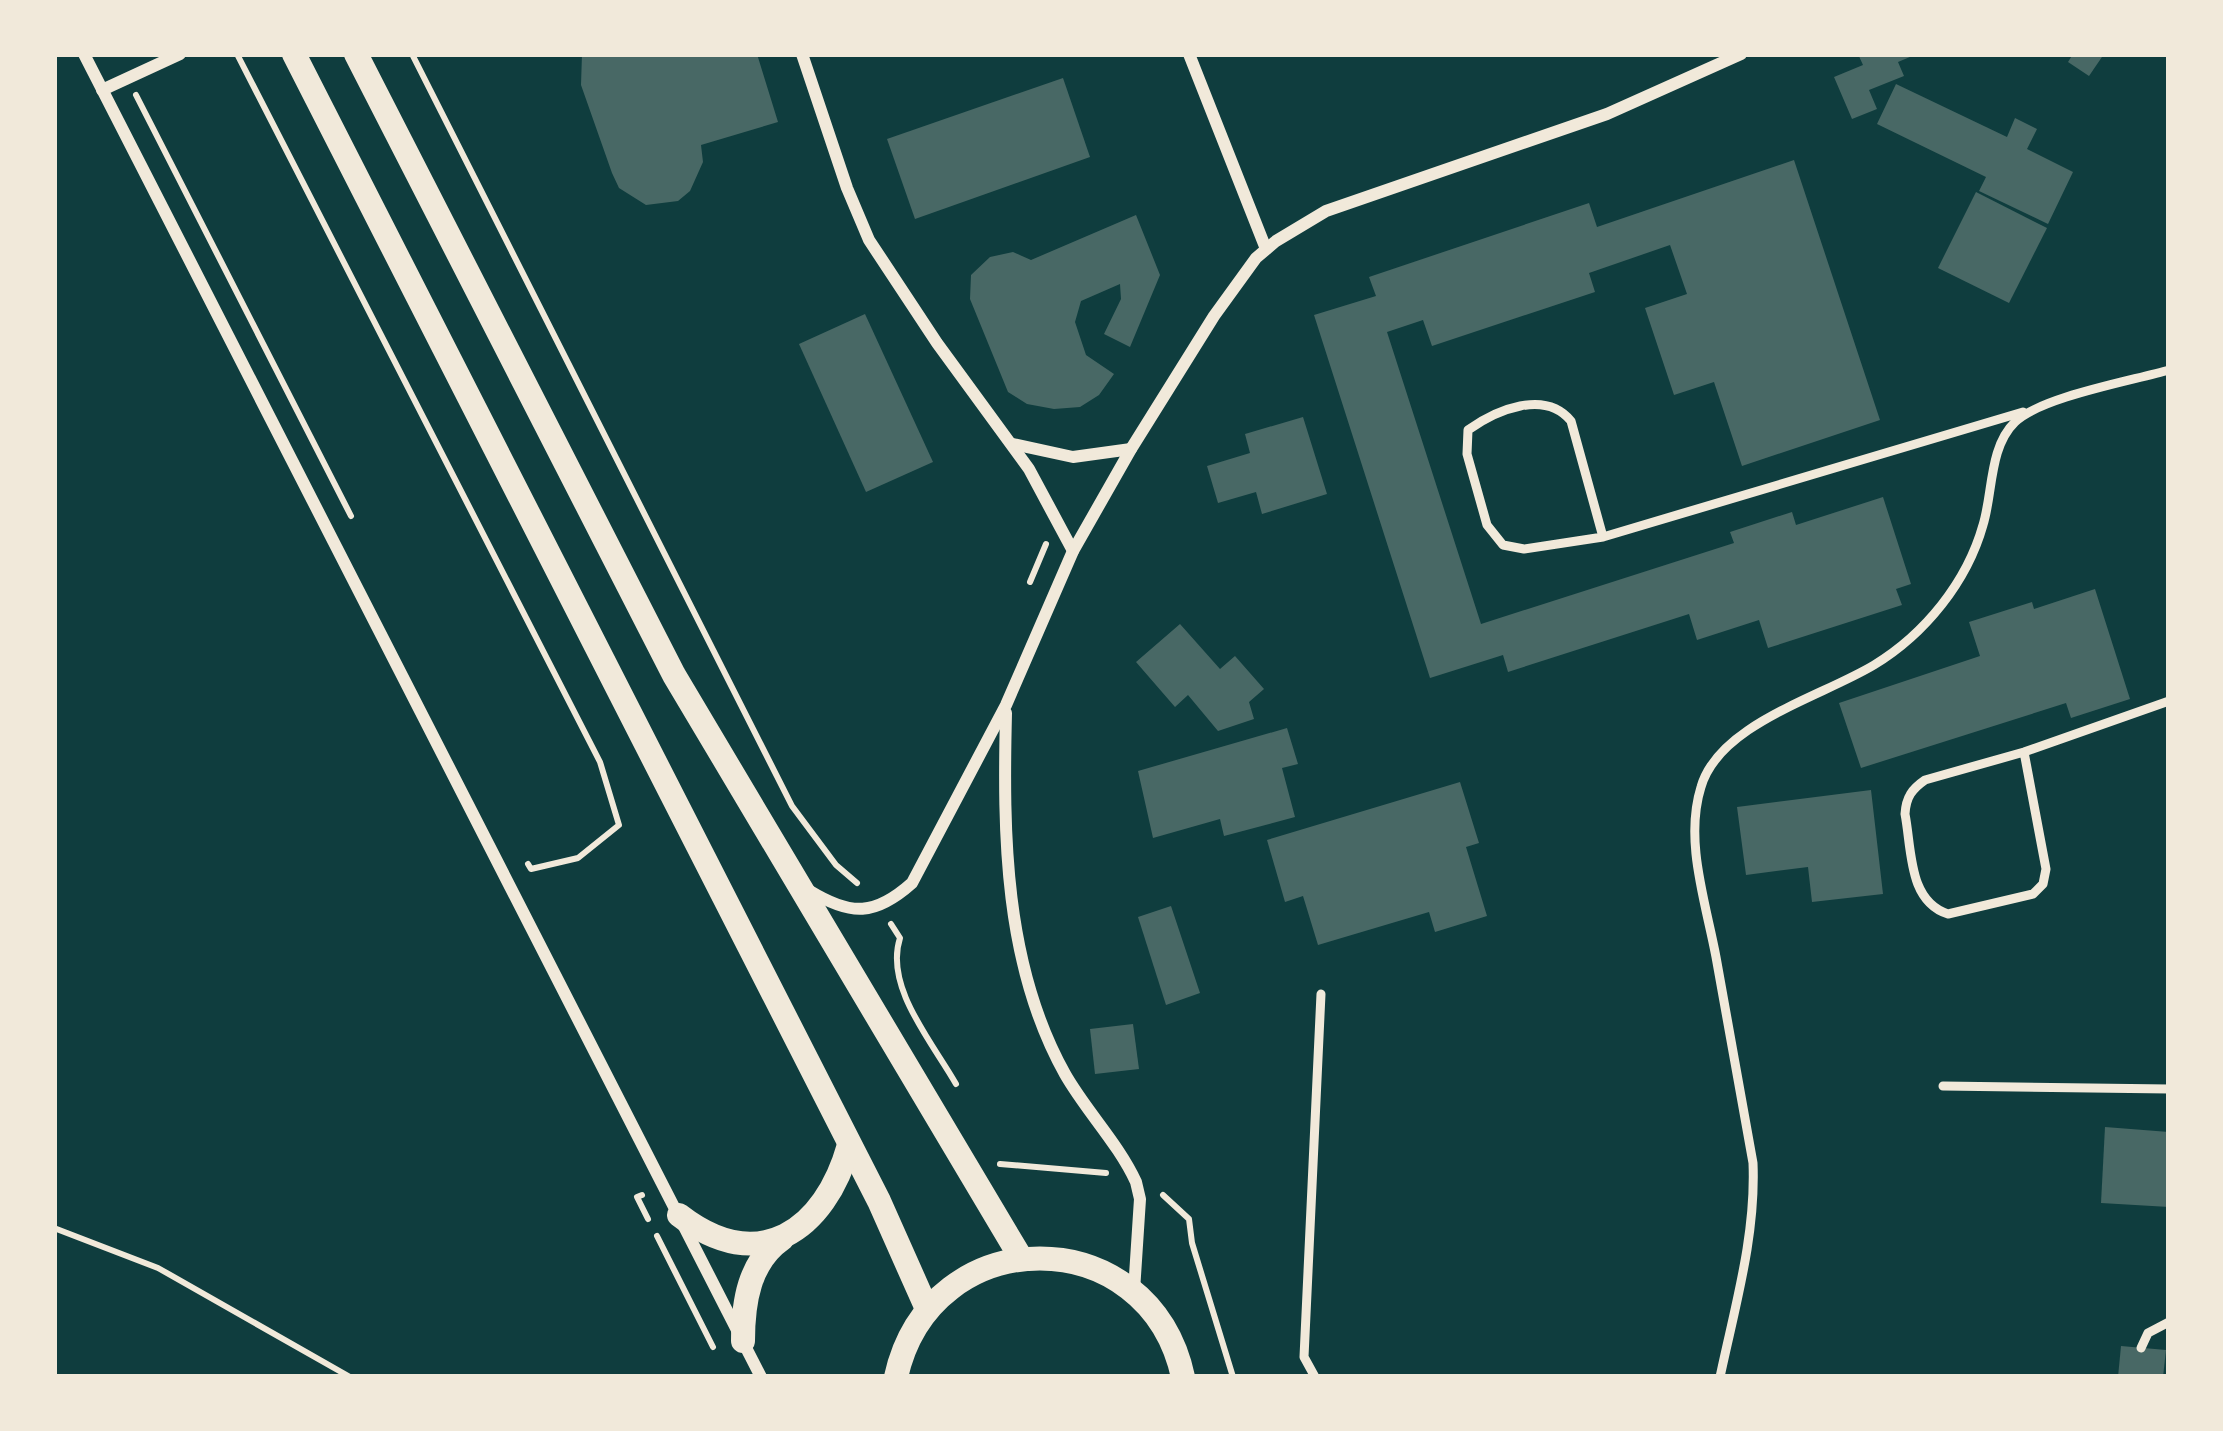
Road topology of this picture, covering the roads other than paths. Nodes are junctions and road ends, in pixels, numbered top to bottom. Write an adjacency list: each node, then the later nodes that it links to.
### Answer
1 (84, 54): 8 (street)
2 (180, 54): 8 (street)
3 (294, 54): 23 (main road)
4 (356, 54): 19 (main road)
5 (802, 54): 12 (street)
6 (1189, 54): 9 (street)
7 (1741, 54): 9 (street)
8 (102, 90): 24 (street)
9 (1266, 249): 13 (street)
10 (2169, 370): 11 (lane)
11 (2034, 409): 14 (lane); 36 (lane)
12 (1012, 444): 13 (street); 15 (street)
13 (1131, 449): 15 (street)
14 (1604, 537): 14 (lane)
15 (1072, 551): 17 (street)
16 (2169, 701): 18 (lane)
17 (1006, 705): 19 (street); 27 (street)
18 (2024, 752): 18 (lane)
19 (798, 884): 26 (main road)
20 (1321, 994): 35 (lane)
21 (1943, 1086): 22 (lane)
22 (2169, 1089)
23 (849, 1144): 25 (main road); 28 (main road)
24 (680, 1215): 25 (main road); 30 (street)
25 (789, 1234): 30 (main road)
26 (1022, 1258): 27 (main road); 28 (main road)
27 (1134, 1293): 34 (main road)
28 (927, 1309): 33 (main road)
29 (2169, 1322): 31 (lane)
30 (743, 1341): 32 (street)
31 (2141, 1348)
32 (761, 1377)
33 (896, 1377)
34 (1183, 1377)
35 (1315, 1377)
36 (1720, 1377)

